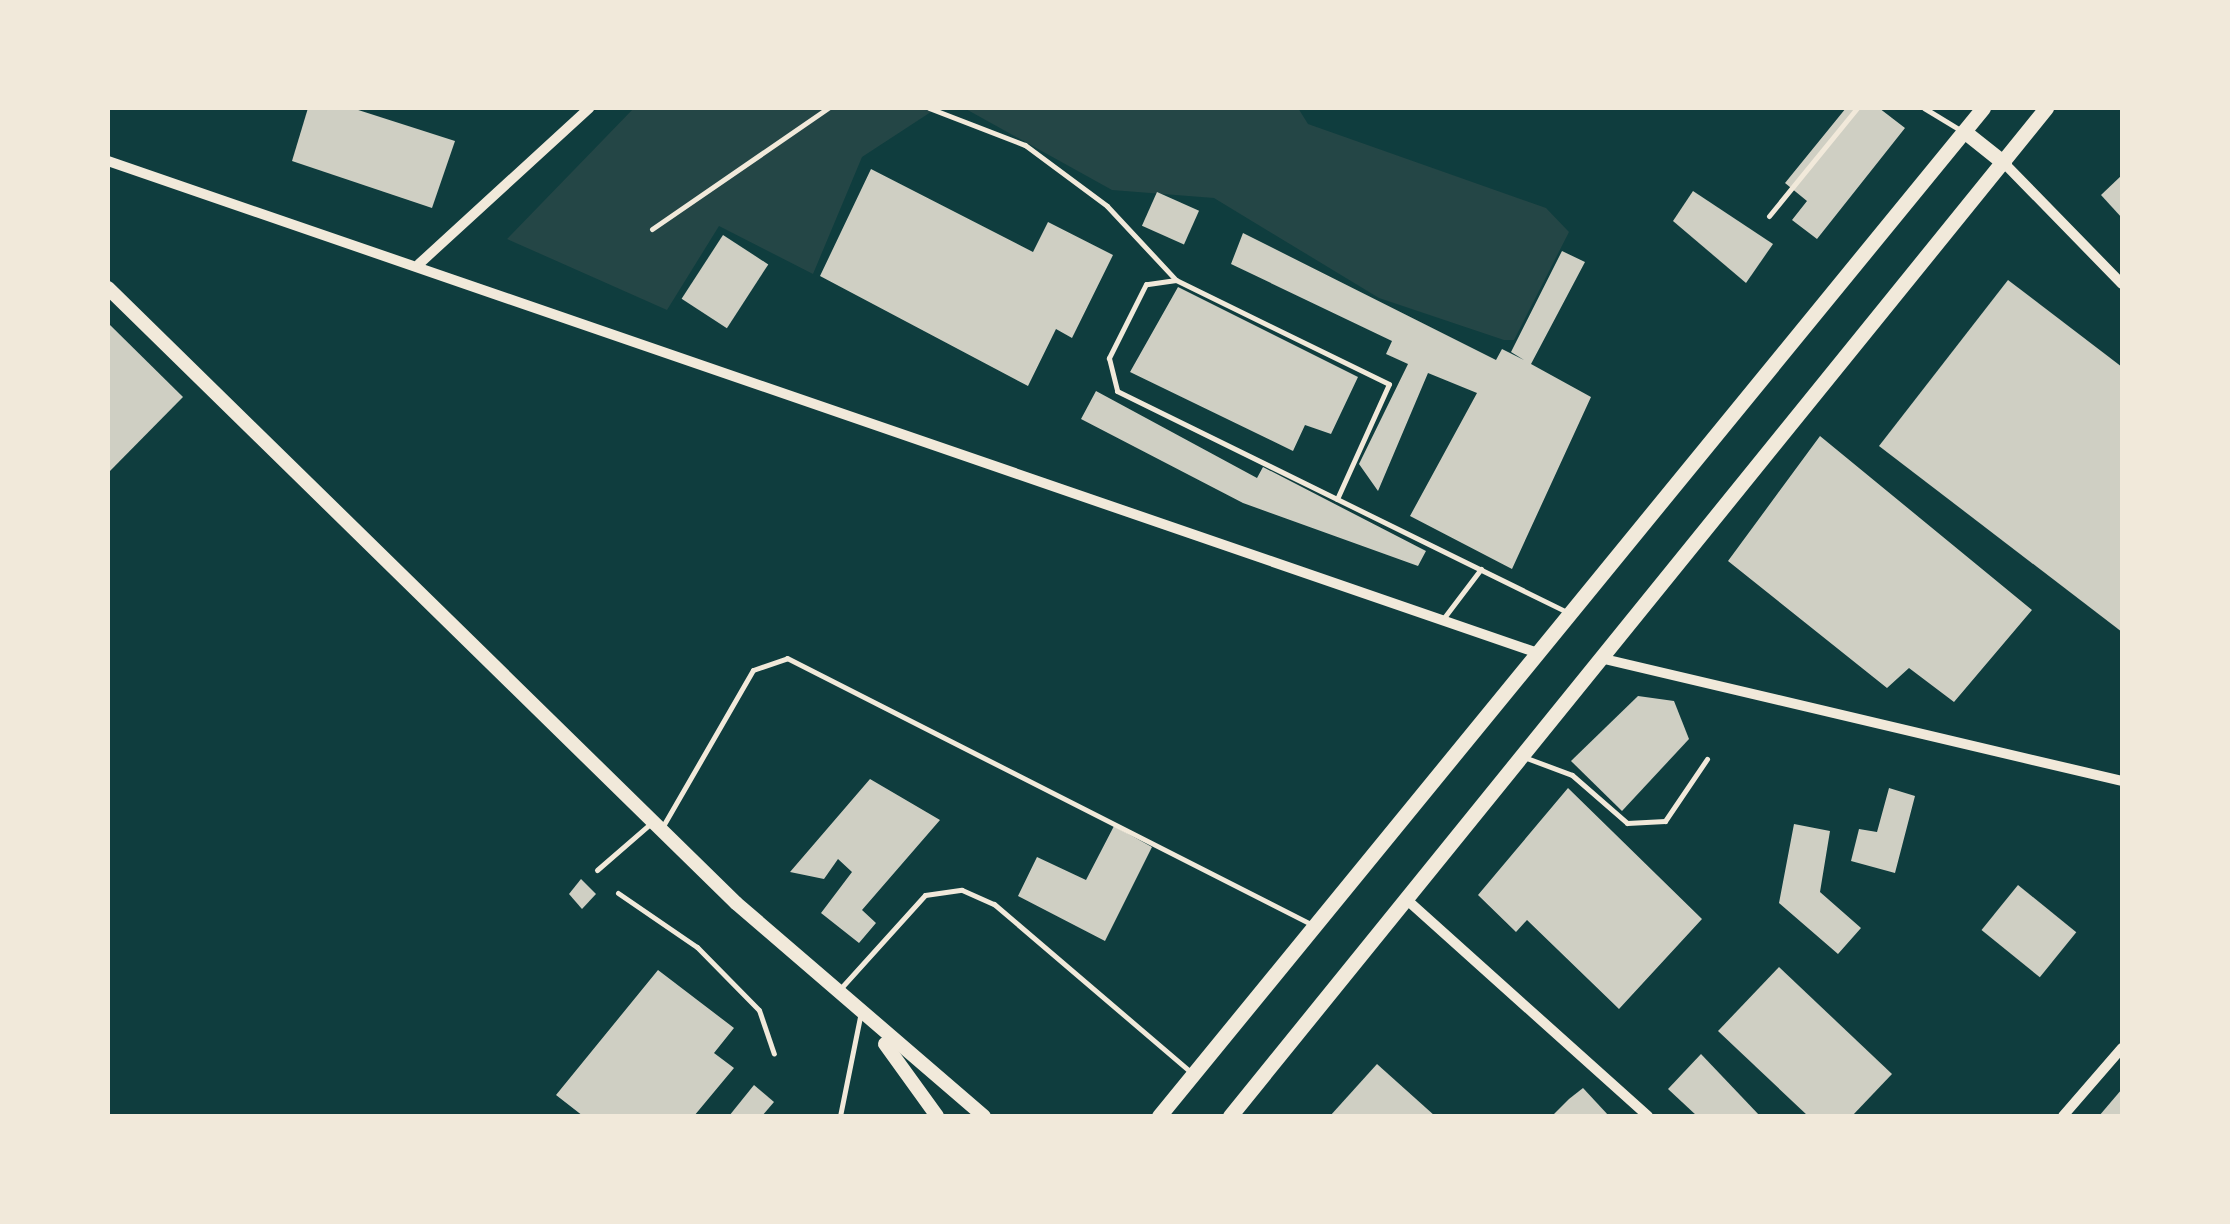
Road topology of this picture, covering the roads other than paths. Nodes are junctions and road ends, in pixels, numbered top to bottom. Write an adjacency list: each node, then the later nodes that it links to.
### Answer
1 (589, 108): 11 (street)
2 (930, 108): 12 (lane)
3 (1856, 108): 10 (lane)
4 (1924, 108): 7 (lane)
5 (1983, 108): 7 (main road)
6 (2046, 108): 9 (main road)
7 (1964, 132): 9 (main road); 17 (main road)
8 (108, 161): 11 (street)
9 (2004, 163): 13 (street); 20 (main road)
10 (1770, 216)
11 (420, 264): 18 (street)
12 (1176, 280): 15 (lane); 15 (lane)
13 (2122, 284)
14 (108, 288): 24 (street)
15 (1337, 499): 16 (lane)
16 (1481, 569): 17 (lane); 18 (lane)
17 (1567, 612): 19 (main road)
18 (1442, 620): 19 (street)
19 (1535, 652): 28 (main road)
20 (1600, 658): 21 (main road); 23 (street)
21 (1522, 756): 22 (lane); 27 (main road)
22 (1707, 759)
23 (2122, 781)
24 (657, 825): 25 (lane); 28 (lane); 29 (street)
25 (596, 870)
26 (618, 893): 33 (lane)
27 (1406, 899): 39 (main road); 40 (street)
28 (1310, 923): 34 (main road)
29 (836, 994): 30 (street); 34 (lane)
30 (860, 1017): 31 (street); 35 (lane)
31 (876, 1032): 36 (street); 37 (street)
32 (2122, 1048): 41 (street)
33 (774, 1054)
34 (1194, 1075): 38 (main road)
35 (840, 1116)
36 (937, 1116)
37 (984, 1116)
38 (1160, 1116)
39 (1230, 1116)
40 (1648, 1116)
41 (2063, 1116)

